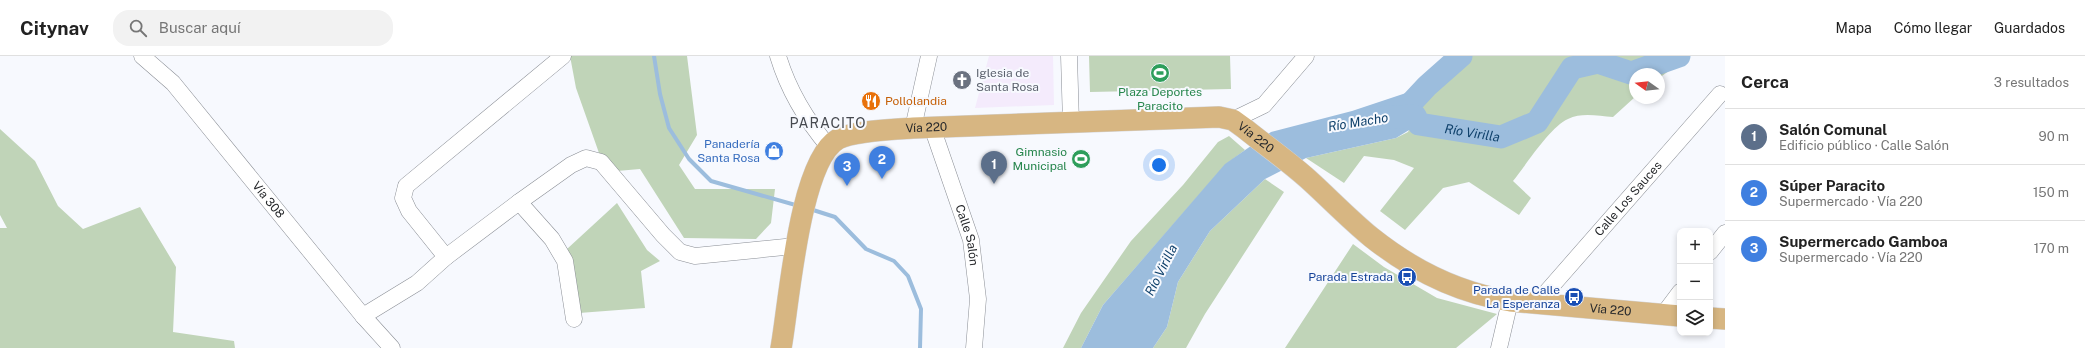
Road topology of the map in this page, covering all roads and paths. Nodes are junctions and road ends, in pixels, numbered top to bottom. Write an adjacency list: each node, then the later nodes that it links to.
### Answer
1 (142, 56): 20 (street, Vía 308)
2 (563, 56): 16 (street)
3 (778, 56): 11 (street)
4 (929, 56): 10 (street)
5 (1070, 56): 8 (street)
6 (1306, 56): 9 (street)
7 (1720, 94): 19 (street, Calle Los Sauces)
8 (1071, 123): 9 (main road, Vía 220); 10 (main road, Vía 220)
9 (1238, 124): 18 (main road, Vía 220)
10 (922, 127): 11 (main road, Vía 220); 27 (street, Calle Salón)
11 (830, 147): 14 (main road, Vía 220)
12 (520, 202): 14 (street); 16 (street); 24 (street)
13 (1725, 233): 15 (street)
14 (795, 246): 26 (main road, Vía 220)
15 (1713, 248)
16 (446, 257): 20 (street)
17 (1677, 300): 21 (street)
18 (1510, 301): 19 (main road, Vía 220); 28 (street)
19 (1536, 304): 21 (main road, Vía 220)
20 (363, 316): 25 (street, Vía 308)
21 (1671, 316)
22 (1713, 318): 23 (main road)
23 (1725, 318)
24 (574, 319)
25 (392, 348)
26 (781, 348)
27 (974, 348)
28 (1499, 348)

